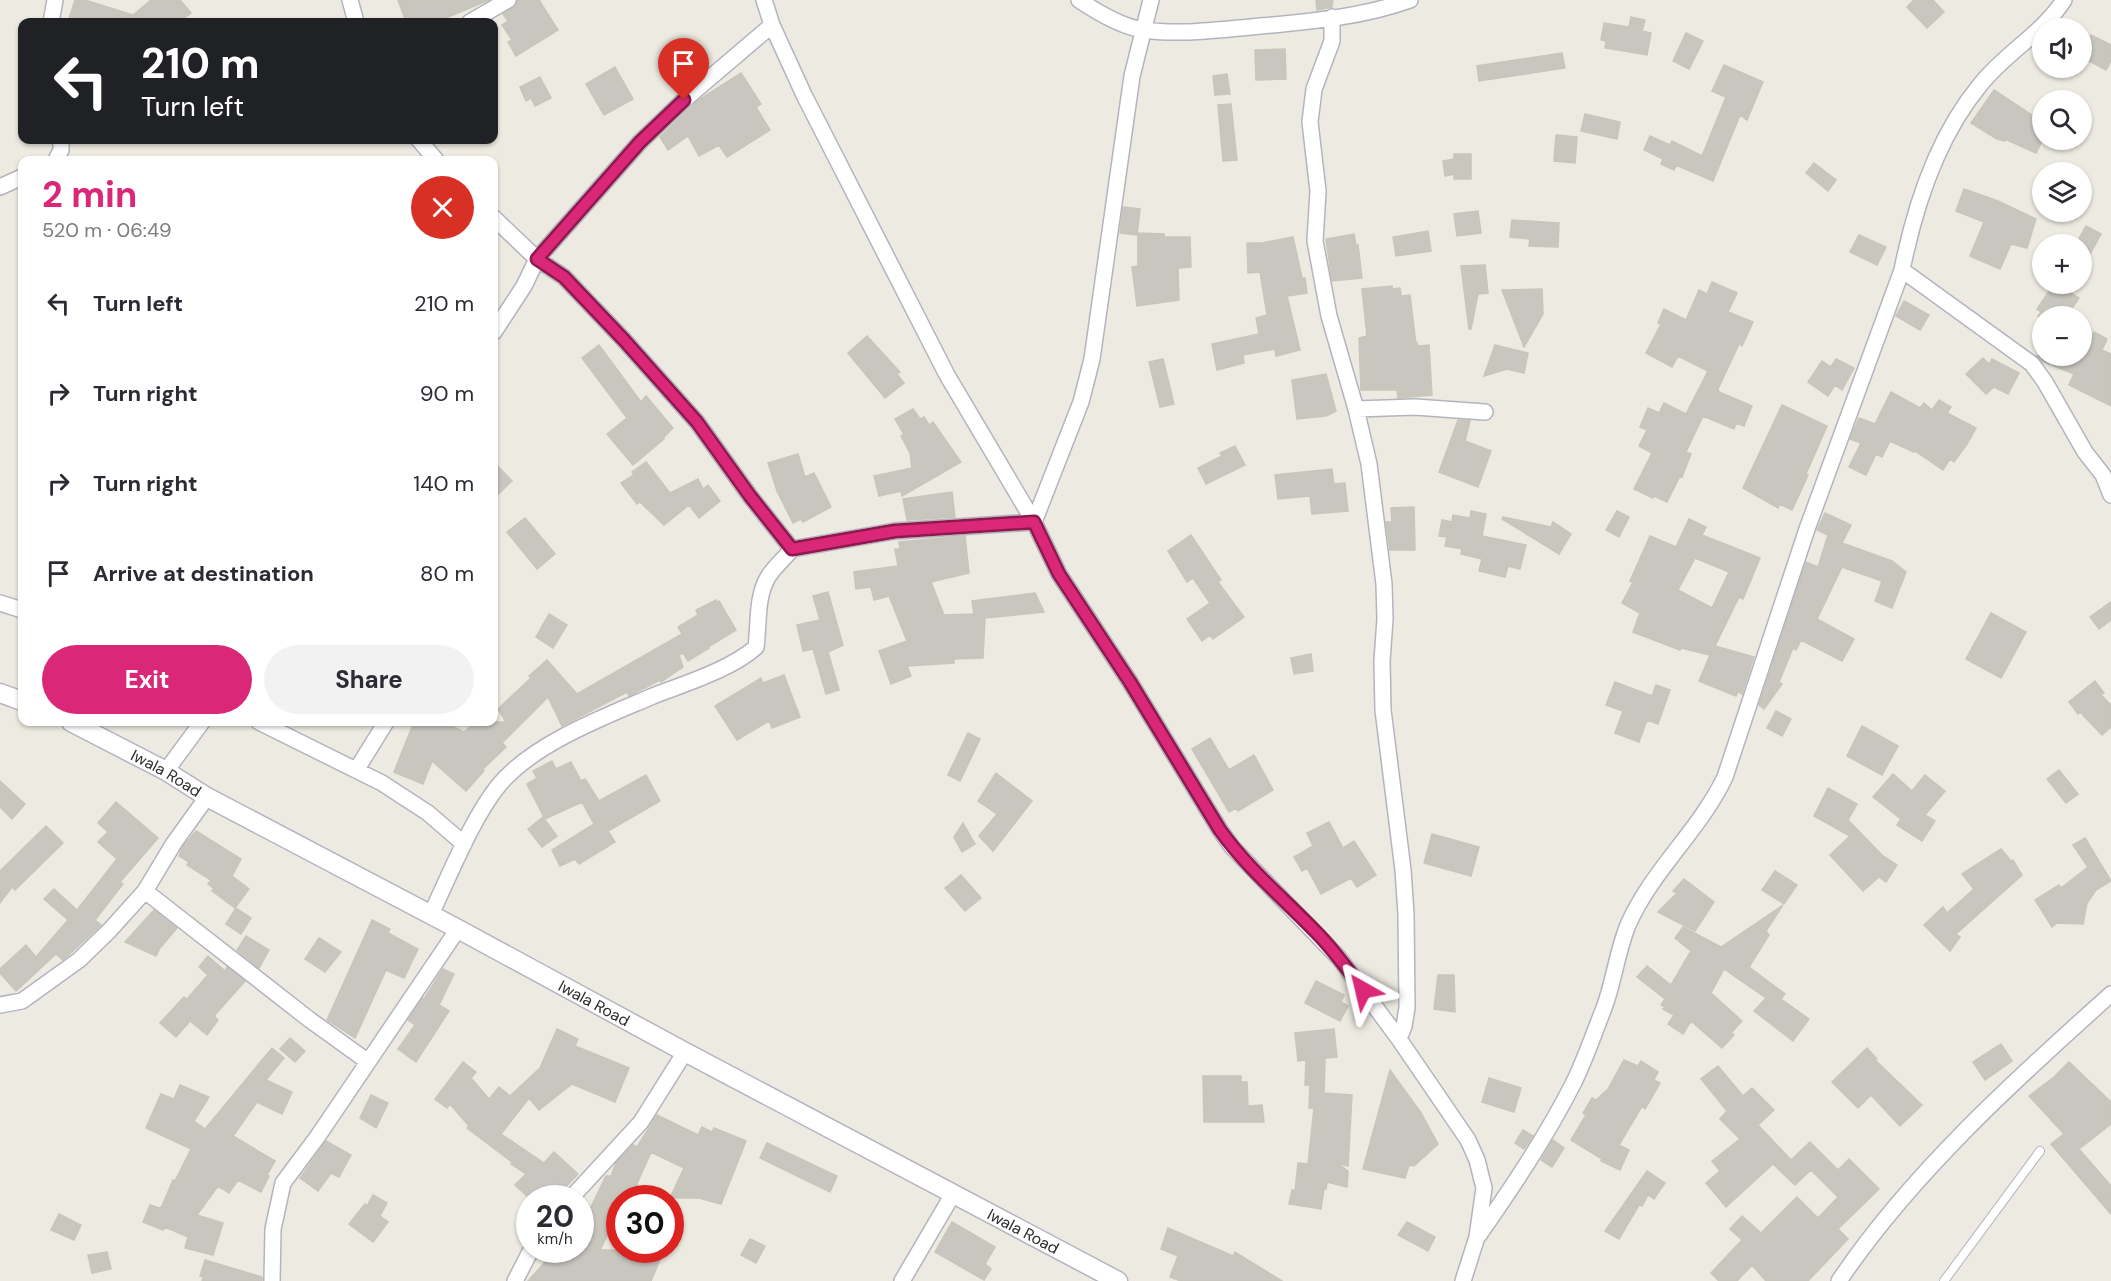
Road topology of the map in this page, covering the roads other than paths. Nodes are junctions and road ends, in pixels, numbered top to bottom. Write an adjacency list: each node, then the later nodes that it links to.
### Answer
1 (55, 0): 10 (street)
2 (350, 0): 11 (street)
3 (508, 0): 12 (street)
4 (764, 0): 13 (street)
5 (1079, 0): 14 (street)
6 (1151, 0): 14 (street)
7 (1410, 0): 9 (street)
8 (2064, 0): 21 (street)
9 (1332, 17): 14 (street); 23 (street)
10 (52, 18)
11 (355, 18)
12 (477, 18)
13 (772, 25): 20 (street); 27 (street)
14 (1144, 30): 27 (street)
15 (422, 144): 16 (street)
16 (433, 156)
17 (18, 179): 18 (street)
18 (0, 187)
19 (498, 222): 20 (street)
20 (537, 259): 22 (street); 28 (street)
21 (1902, 270): 25 (street); 52 (street)
22 (498, 326)
23 (1356, 409): 24 (street); 46 (street)
24 (1485, 412)
25 (2107, 472): 26 (street)
26 (2111, 495)
27 (1034, 522): 28 (street); 46 (street)
28 (792, 549): 40 (street)
29 (0, 603): 30 (street)
30 (18, 609)
31 (0, 693): 32 (street)
32 (18, 700)
33 (78, 726): 38 (street, Iwala Road)
34 (199, 726): 38 (street)
35 (266, 726): 37 (street)
36 (384, 726): 37 (street)
37 (357, 769): 40 (street)
38 (166, 771): 39 (street, Iwala Road)
39 (207, 797): 41 (street); 42 (street, Iwala Road)
40 (464, 844): 42 (street)
41 (145, 891): 45 (street); 48 (street)
42 (431, 914): 43 (street, Iwala Road)
43 (458, 929): 47 (street, Iwala Road); 48 (street)
44 (2111, 994): 59 (street)
45 (0, 1005)
46 (1399, 1039): 52 (street)
47 (685, 1052): 50 (street); 51 (street, Iwala Road)
48 (367, 1061): 54 (street)
49 (2040, 1151): 60 (lane)
50 (583, 1185)
51 (953, 1194): 56 (street); 57 (street, Iwala Road)
52 (1477, 1237): 58 (street)
53 (524, 1263): 55 (street)
54 (272, 1281)
55 (515, 1281)
56 (902, 1281)
57 (1118, 1281)
58 (1463, 1281)
59 (1839, 1281)
60 (1944, 1281)

